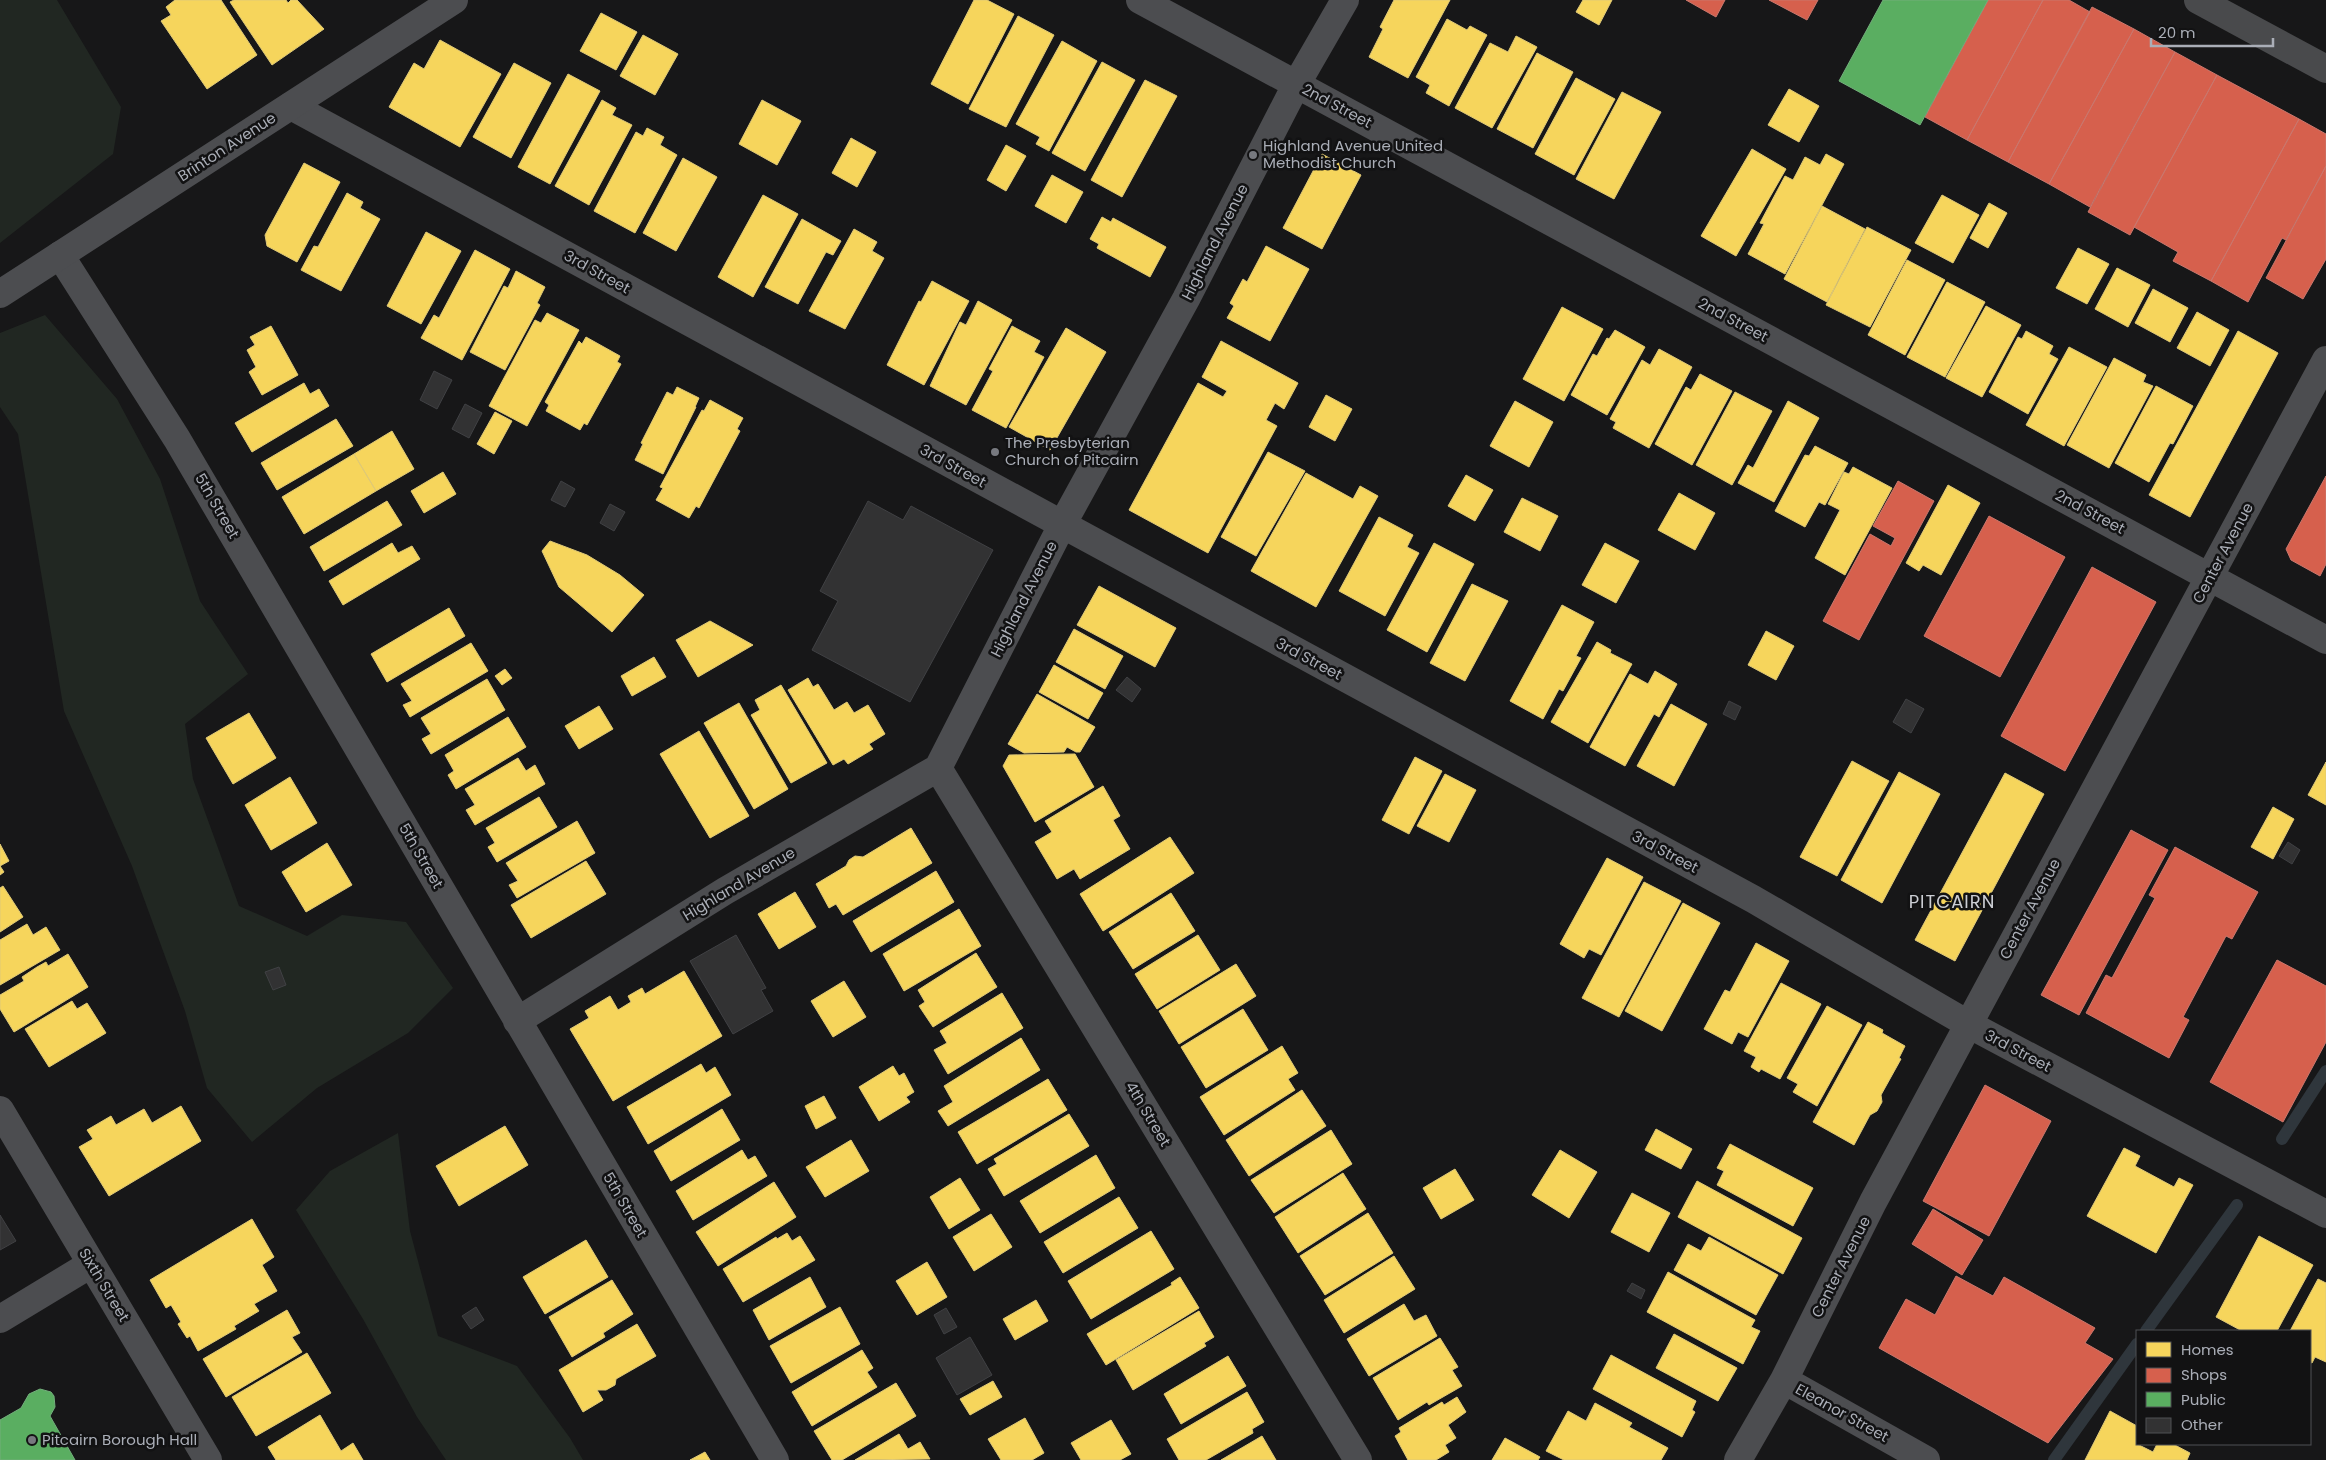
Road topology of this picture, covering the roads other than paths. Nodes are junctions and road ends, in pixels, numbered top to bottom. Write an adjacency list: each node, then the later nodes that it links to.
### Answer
1 (454, 0): 7 (street, Brinton Avenue)
2 (1140, 0): 6 (street, 2nd Street)
3 (1345, 0): 6 (street, Highland Avenue)
4 (2198, 0): 5 (main road)
5 (2326, 69)
6 (1296, 85): 11 (street, Highland Avenue); 12 (street, 2nd Street)
7 (291, 106): 8 (street, Brinton Avenue); 11 (street, 3rd Street)
8 (60, 255): 9 (street, Brinton Avenue); 15 (street, 5th Street)
9 (0, 294)
10 (2326, 360): 12 (street, Center Avenue)
11 (1062, 525): 14 (street, Highland Avenue); 16 (street, 3rd Street)
12 (2210, 577): 13 (street, 2nd Street); 16 (street, Center Avenue)
13 (2326, 640)
14 (938, 768): 15 (street, Highland Avenue); 24 (street, 4th Street)
15 (517, 1021): 23 (street, 5th Street)
16 (1968, 1024): 18 (street, 3rd Street); 21 (street, Center Avenue)
17 (0, 1110): 19 (street, Sixth Street)
18 (2326, 1214)
19 (92, 1264): 20 (street); 22 (street, Sixth Street)
20 (0, 1319)
21 (1784, 1380): 25 (street, Center Avenue); 26 (street, Eleanor Street)
22 (208, 1460)
23 (776, 1460)
24 (1358, 1460)
25 (1738, 1460)
26 (1926, 1460)

